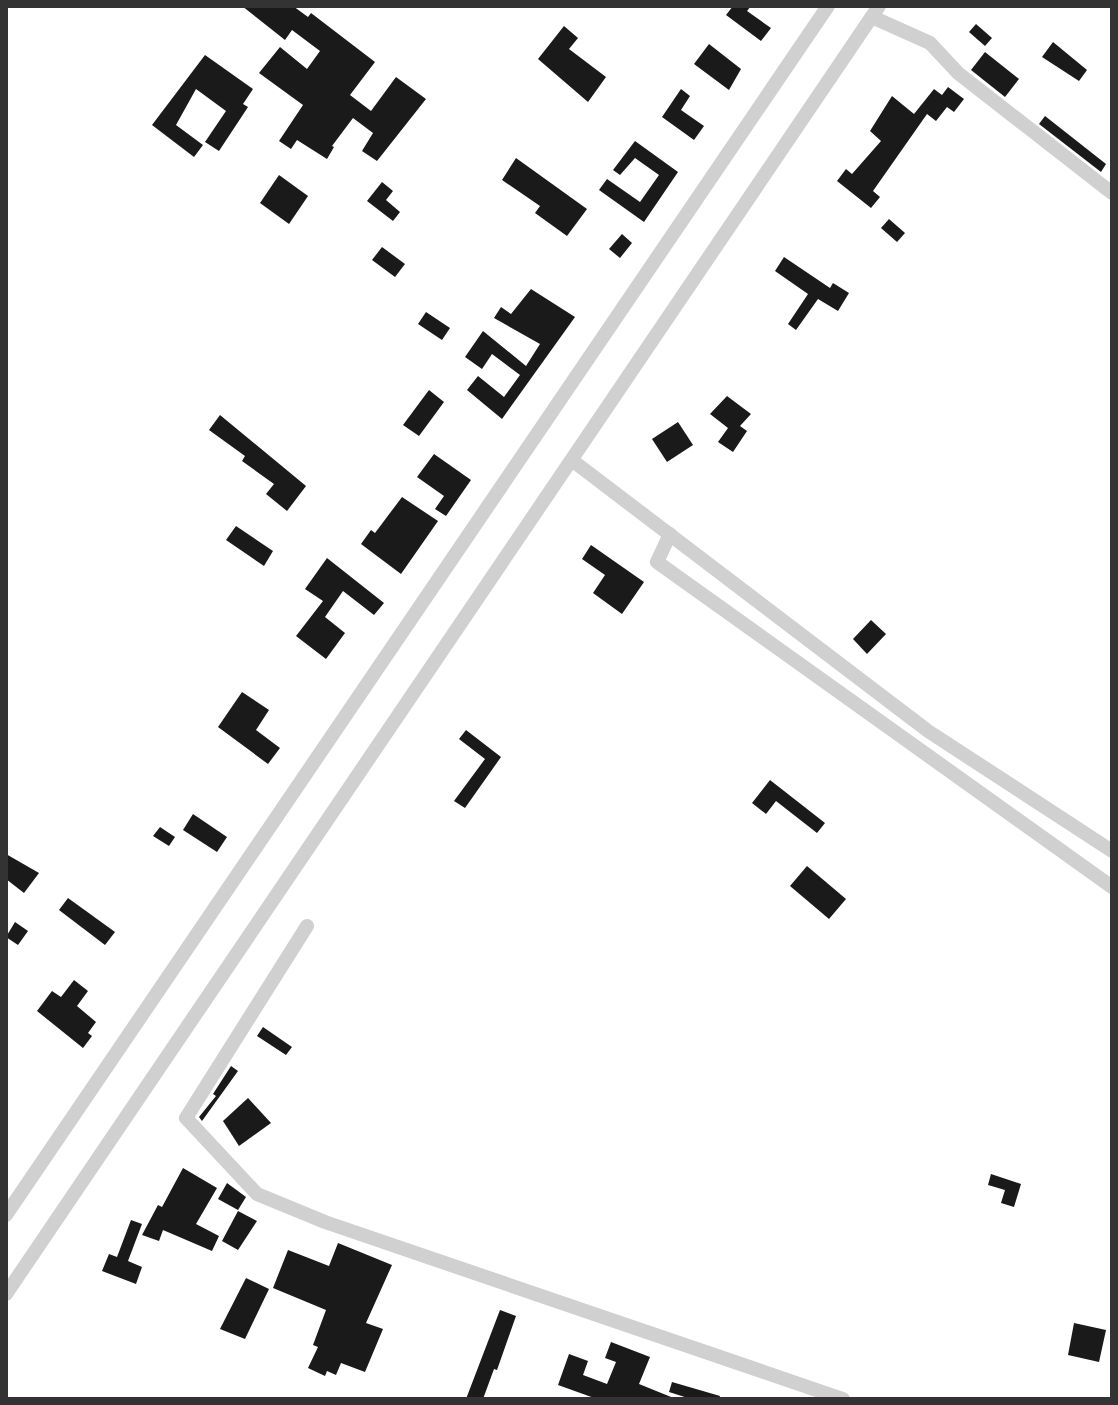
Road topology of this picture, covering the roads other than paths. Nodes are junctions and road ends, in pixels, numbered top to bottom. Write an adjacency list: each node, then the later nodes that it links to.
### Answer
1 (828, 6): 9 (street)
2 (876, 12): 3 (street); 4 (street)
3 (1112, 193)
4 (573, 461): 5 (street); 10 (street)
5 (670, 534): 6 (street); 7 (street)
6 (1112, 851)
7 (1112, 887)
8 (307, 926): 11 (street)
9 (6, 1215)
10 (6, 1294)
11 (843, 1399)

